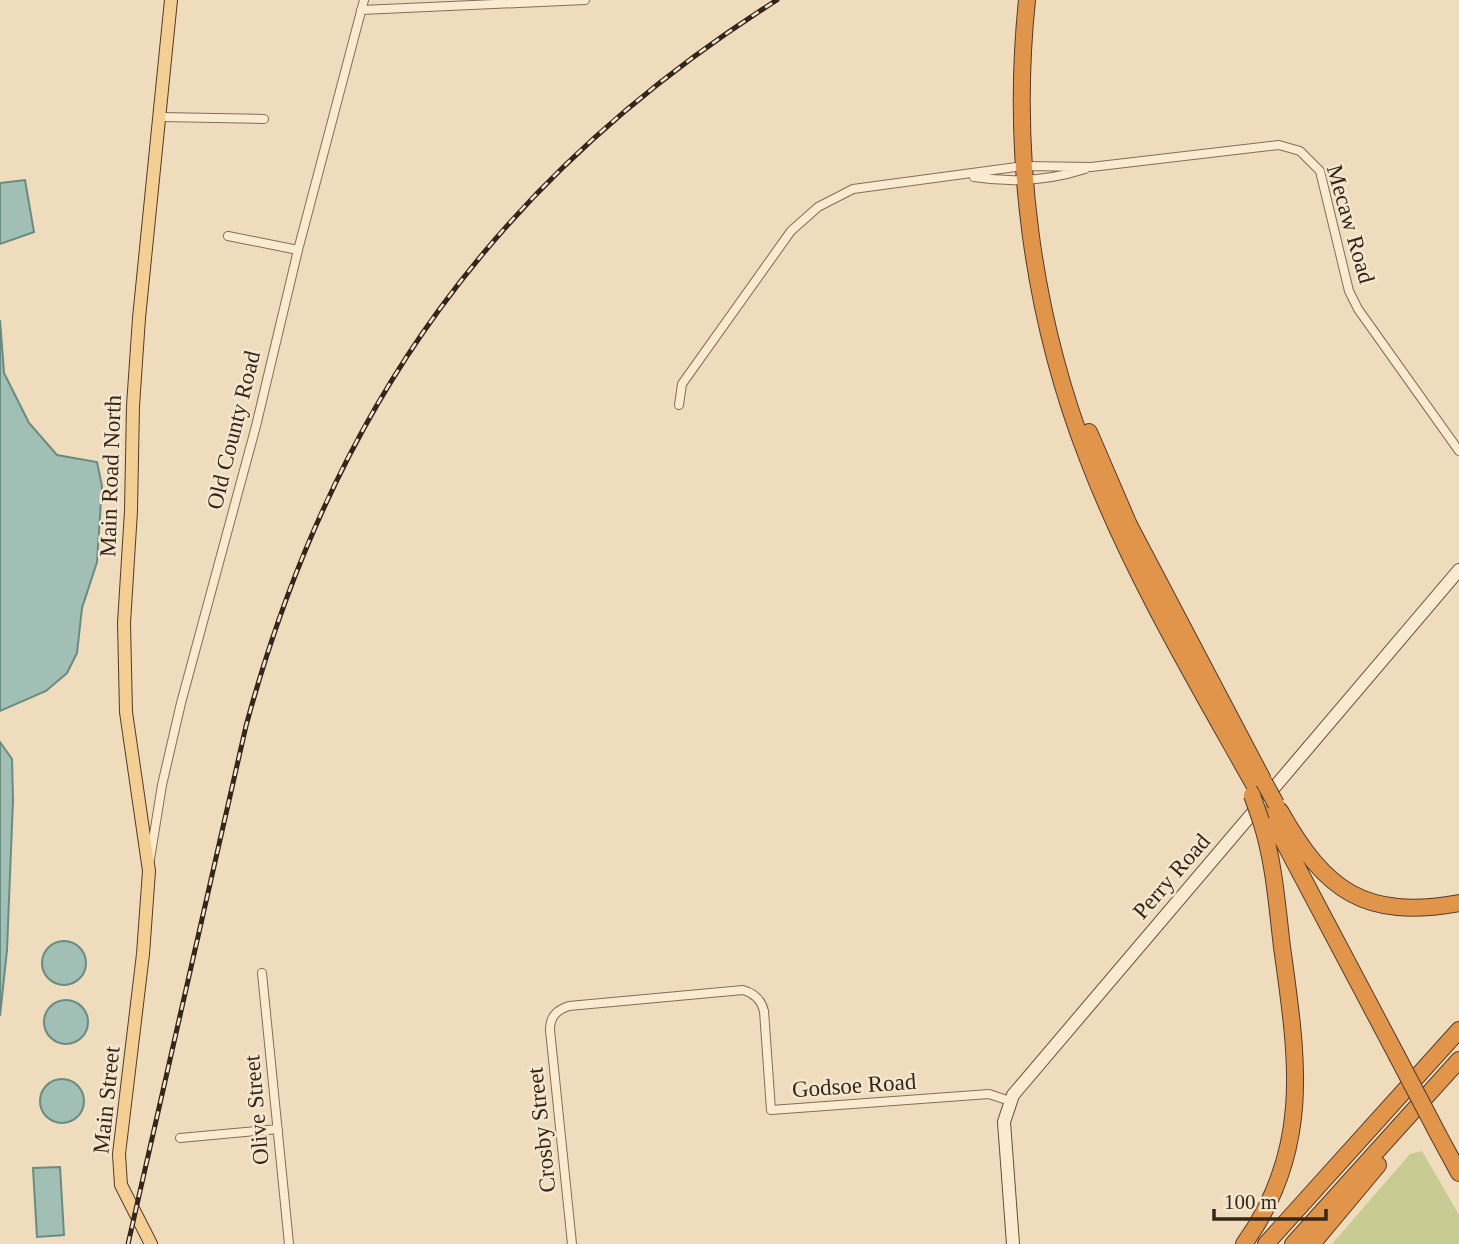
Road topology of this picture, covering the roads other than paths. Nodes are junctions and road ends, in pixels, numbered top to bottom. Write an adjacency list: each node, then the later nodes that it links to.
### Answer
1 (171, 0): 7 (main road, Main Road North)
2 (364, 0): 6 (street, Old County Road)
3 (585, 0): 5 (street)
4 (1027, 0): 10 (highway)
5 (483, 3): 6 (street)
6 (361, 10): 13 (street, Old County Road)
7 (161, 117): 8 (street); 21 (main road, Main Road North)
8 (264, 120)
9 (1091, 167): 10 (street, Mecaw Road); 10 (street, Mecaw Road); 16 (street, Mecaw Road)
10 (1025, 173): 11 (street); 11 (street); 14 (highway)
11 (968, 176): 15 (street)
12 (228, 236): 13 (street)
13 (298, 250): 21 (street, Old County Road)
14 (1037, 262): 18 (highway); 18 (highway)
15 (680, 405)
16 (1459, 451)
17 (1459, 570): 30 (street, Perry Road)
18 (1258, 789): 19 (highway, bridge)
19 (1268, 812): 20 (highway); 27 (highway); 40 (highway)
20 (1287, 825): 22 (highway); 27 (highway)
21 (149, 871): 23 (main road, Main Road North)
22 (1459, 903)
23 (143, 954): 36 (main road, Main Street)
24 (262, 973): 31 (street, Olive Street)
25 (555, 1013): 30 (street, Godsoe Road); 38 (street, Crosby Street)
26 (1459, 1030): 41 (highway)
27 (1399, 1050): 32 (highway, bridge)
28 (1459, 1060): 42 (highway)
29 (1459, 1068): 43 (highway)
30 (1010, 1101): 39 (street, Perry Road)
31 (278, 1129): 33 (street); 37 (street, Olive Street)
32 (1442, 1133): 34 (highway); 35 (highway)
33 (180, 1138)
34 (1459, 1156)
35 (1459, 1173)
36 (150, 1244)
37 (289, 1244)
38 (572, 1244)
39 (1013, 1244)
40 (1244, 1244)
41 (1266, 1244)
42 (1293, 1244)
43 (1312, 1244)

